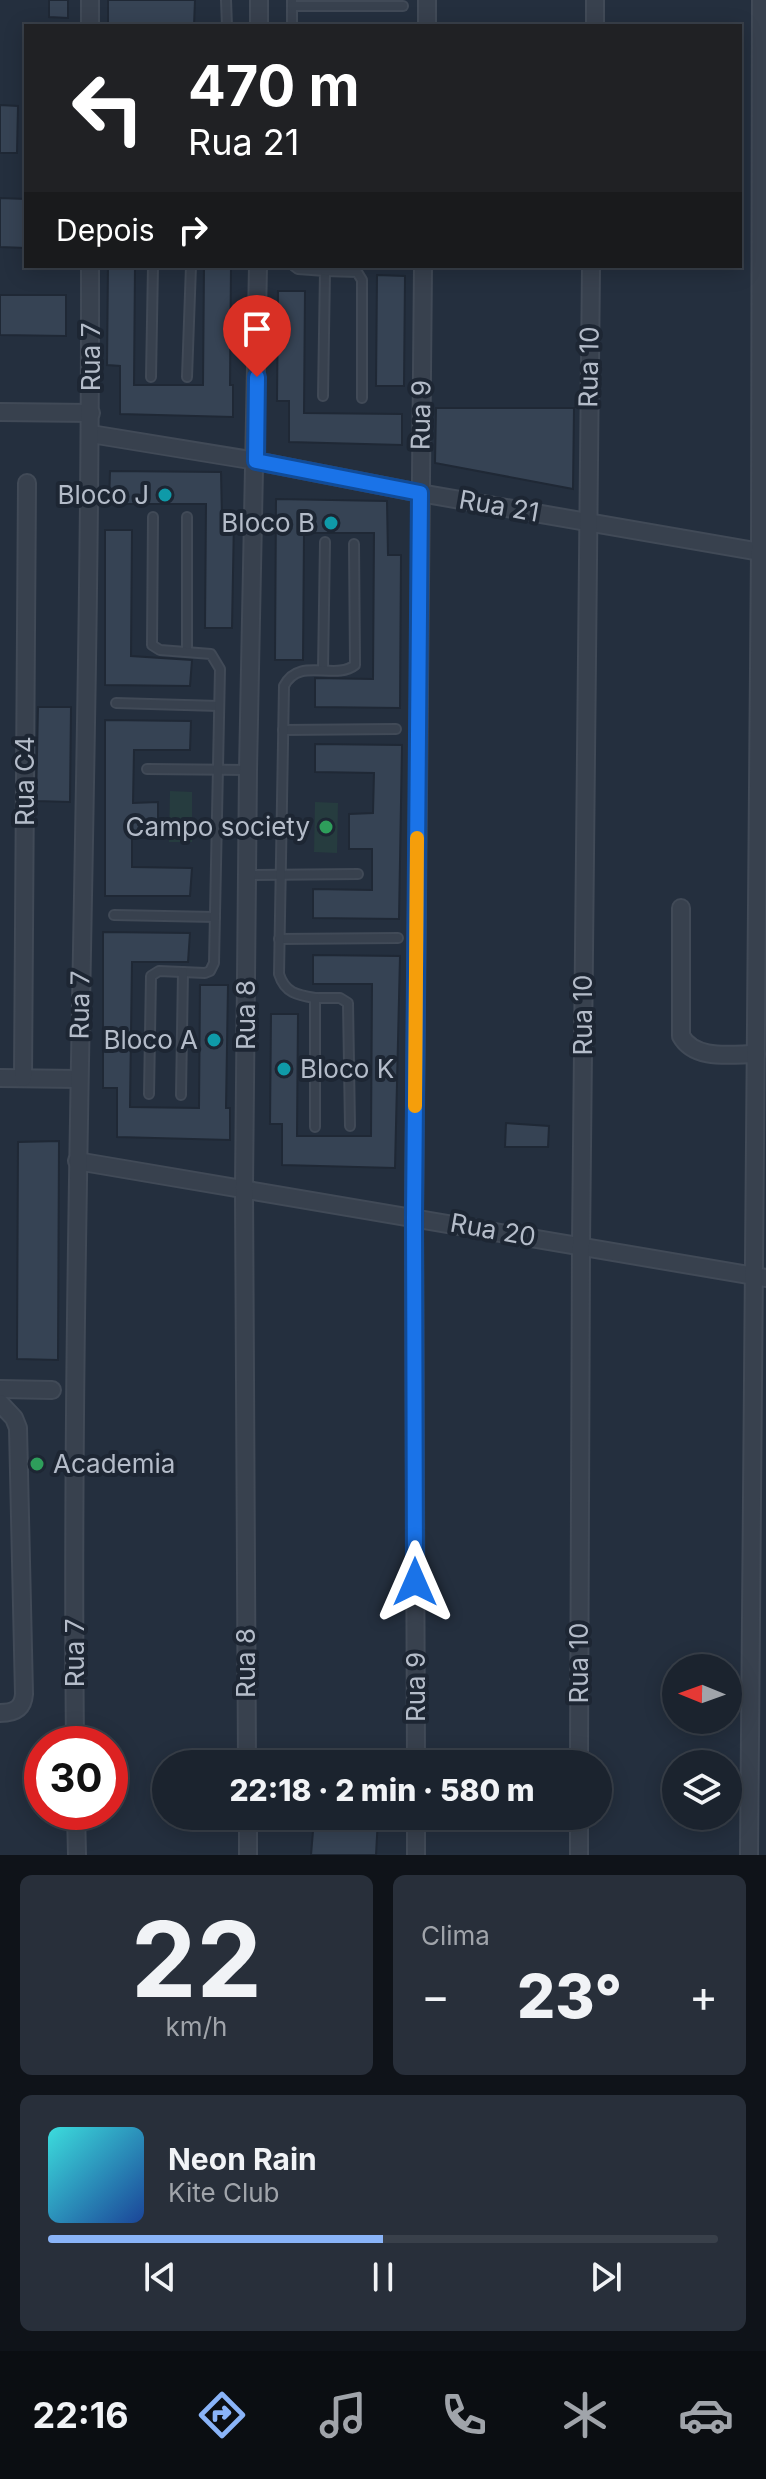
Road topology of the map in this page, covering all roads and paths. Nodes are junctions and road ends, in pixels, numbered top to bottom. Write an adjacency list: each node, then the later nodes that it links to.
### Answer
1 (90, 0): 9 (street)
2 (226, 0): 10 (lane)
3 (259, 0): 11 (street)
4 (427, 0): 13 (street)
5 (595, 0): 14 (street)
6 (761, 0): 38 (street)
7 (292, 3): 8 (lane); 12 (lane)
8 (403, 6)
9 (90, 24)
10 (227, 24)
11 (259, 24)
12 (292, 24)
13 (427, 24)
14 (595, 24)
15 (90, 268): 28 (street, Rua 7)
16 (153, 268): 23 (lane)
17 (191, 268): 24 (lane)
18 (258, 268): 30 (street, Rua 8)
19 (297, 268): 22 (lane)
20 (423, 268): 32 (street, Rua 9)
21 (591, 268): 35 (street, Rua 10)
22 (325, 271): 25 (lane); 26 (lane)
23 (151, 377)
24 (187, 377)
25 (323, 396)
26 (362, 398)
27 (0, 412): 28 (street)
28 (91, 413): 29 (street, Rua 7)
29 (91, 434): 30 (street, Rua 21); 61 (street, Rua 7)
30 (256, 461): 32 (street, Rua 21); 47 (street, Rua 8)
31 (27, 483): 60 (street, Rua C4)
32 (420, 493): 35 (street, Rua 21); 68 (street, Rua 9)
33 (153, 517): 39 (lane)
34 (187, 517): 39 (lane)
35 (587, 521): 38 (street, Rua 21); 69 (street, Rua 10)
36 (325, 542): 40 (lane)
37 (354, 544): 40 (lane)
38 (763, 552): 58 (street)
39 (187, 650): 42 (lane)
40 (323, 669): 44 (lane)
41 (116, 703): 42 (lane)
42 (219, 706): 46 (lane)
43 (396, 729): 44 (lane)
44 (283, 730): 50 (lane)
45 (147, 769): 46 (lane)
46 (217, 770): 47 (lane); 53 (lane)
47 (248, 770): 49 (street, Rua 8)
48 (358, 874): 50 (lane)
49 (247, 875): 50 (lane); 67 (street, Rua 8)
50 (280, 875): 55 (lane)
51 (681, 908): 58 (street)
52 (114, 915): 53 (lane)
53 (215, 917): 56 (lane)
54 (398, 938): 55 (lane)
55 (279, 939): 57 (lane)
56 (183, 972): 62 (lane); 63 (lane)
57 (315, 998): 64 (lane); 65 (lane)
58 (756, 1054): 70 (street)
59 (0, 1078): 60 (street)
60 (23, 1078): 61 (street)
61 (79, 1079): 66 (street, Rua 7)
62 (149, 1094)
63 (181, 1095)
64 (350, 1126)
65 (315, 1127)
66 (77, 1161): 67 (street, Rua 20); 75 (street, Rua 7)
67 (244, 1188): 68 (street, Rua 20); 76 (street, Rua 8)
68 (414, 1217): 69 (street, Rua 20); 77 (street, Rua 9)
69 (581, 1245): 70 (street, Rua 20); 78 (street, Rua 10)
70 (760, 1278): 87 (street)
71 (0, 1389): 72 (street)
72 (52, 1390)
73 (0, 1403): 74 (street)
74 (0, 1713)
75 (75, 1726)
76 (247, 1750)
77 (416, 1750)
78 (579, 1750)
79 (76, 1830): 83 (street)
80 (248, 1830): 84 (street)
81 (416, 1830): 85 (street)
82 (579, 1830): 86 (street)
83 (77, 1855)
84 (248, 1855)
85 (416, 1855)
86 (579, 1855)
87 (749, 1855)

